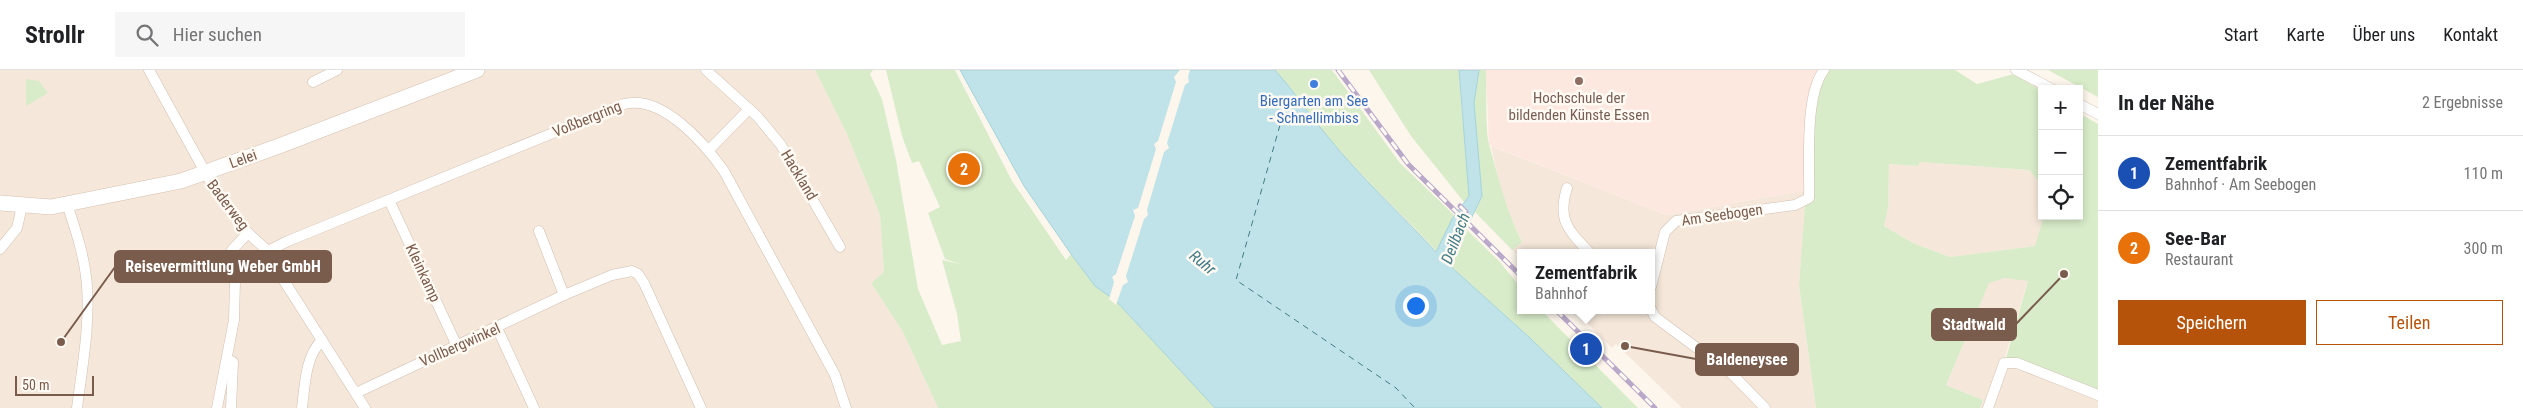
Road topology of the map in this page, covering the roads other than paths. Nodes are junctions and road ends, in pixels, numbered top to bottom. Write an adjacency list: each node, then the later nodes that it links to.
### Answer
1 (149, 70): 15 (street, Baderweg)
2 (337, 70): 9 (street)
3 (706, 70): 12 (street, Hackland)
4 (1824, 70): 27 (street, Am Seebogen)
5 (2016, 70): 8 (street)
6 (2041, 70): 8 (street)
7 (472, 71): 15 (street, Lelei)
8 (2032, 77): 10 (street)
9 (314, 82)
10 (2045, 85)
11 (2083, 106): 13 (street)
12 (749, 108): 14 (street); 23 (street, Hackland)
13 (2098, 114)
14 (710, 150): 17 (street, Voßbergring); 43 (street, Voßbergring)
15 (204, 174): 19 (street, Lelei); 22 (street, Baderweg)
16 (1567, 188): 25 (street)
17 (389, 200): 26 (street, Voßbergring); 32 (street, Kleinkamp)
18 (0, 203): 20 (street, Lelei)
19 (68, 204): 20 (street, Lelei); 36 (street)
20 (22, 206): 24 (street)
21 (539, 231): 28 (street)
22 (248, 233): 26 (street, Baderweg); 33 (street)
23 (840, 248)
24 (0, 249)
25 (1587, 249)
26 (268, 251): 31 (street, Baderweg)
27 (1655, 271)
28 (564, 295): 30 (street, Vollbergwinkel); 42 (street, Vollbergwinkel)
29 (1654, 314): 44 (street)
30 (498, 328): 32 (street, Vollbergwinkel); 41 (street)
31 (322, 340): 34 (street, Baderweg); 39 (street)
32 (456, 346): 34 (street, Vollbergwinkel)
33 (227, 359): 37 (street); 38 (street)
34 (356, 393): 40 (street, Baderweg)
35 (2098, 394): 45 (street)
36 (78, 408)
37 (217, 408)
38 (231, 408)
39 (302, 408)
40 (365, 408)
41 (534, 408)
42 (701, 408)
43 (846, 408)
44 (1765, 408)
45 (1988, 408)

